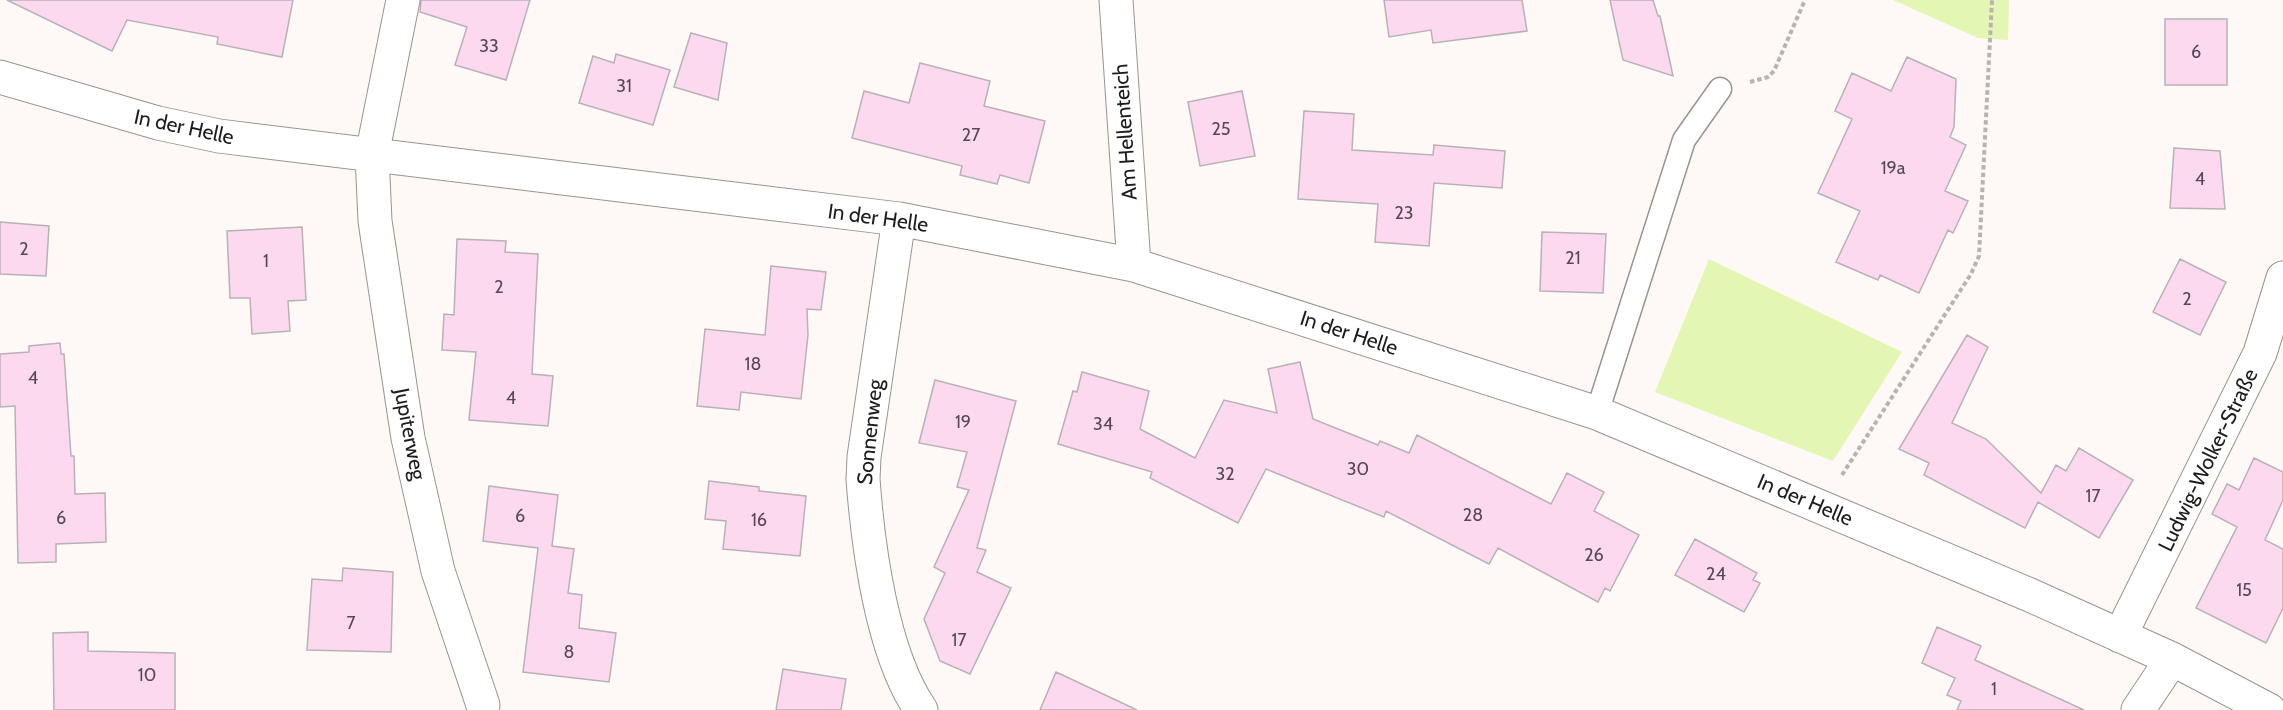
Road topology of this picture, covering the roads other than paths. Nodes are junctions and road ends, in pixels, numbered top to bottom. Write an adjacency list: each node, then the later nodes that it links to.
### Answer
1 (404, 0): 5 (street)
2 (1116, 0): 7 (street, Am Hellenteich)
3 (0, 77): 5 (street, In der Helle)
4 (1720, 89): 9 (lane)
5 (372, 155): 6 (street, In der Helle); 12 (street, Jupiterweg)
6 (899, 219): 7 (street, In der Helle); 13 (street, Sonnenweg)
7 (1134, 265): 9 (street, In der Helle)
8 (2283, 278): 10 (street, Ludwig-Wolker-Straße)
9 (1597, 413): 10 (street, In der Helle)
10 (2120, 636): 11 (street, In der Helle)
11 (2172, 659): 14 (street); 15 (street, In der Helle)
12 (483, 705)
13 (921, 710)
14 (2139, 710)
15 (2269, 710)

